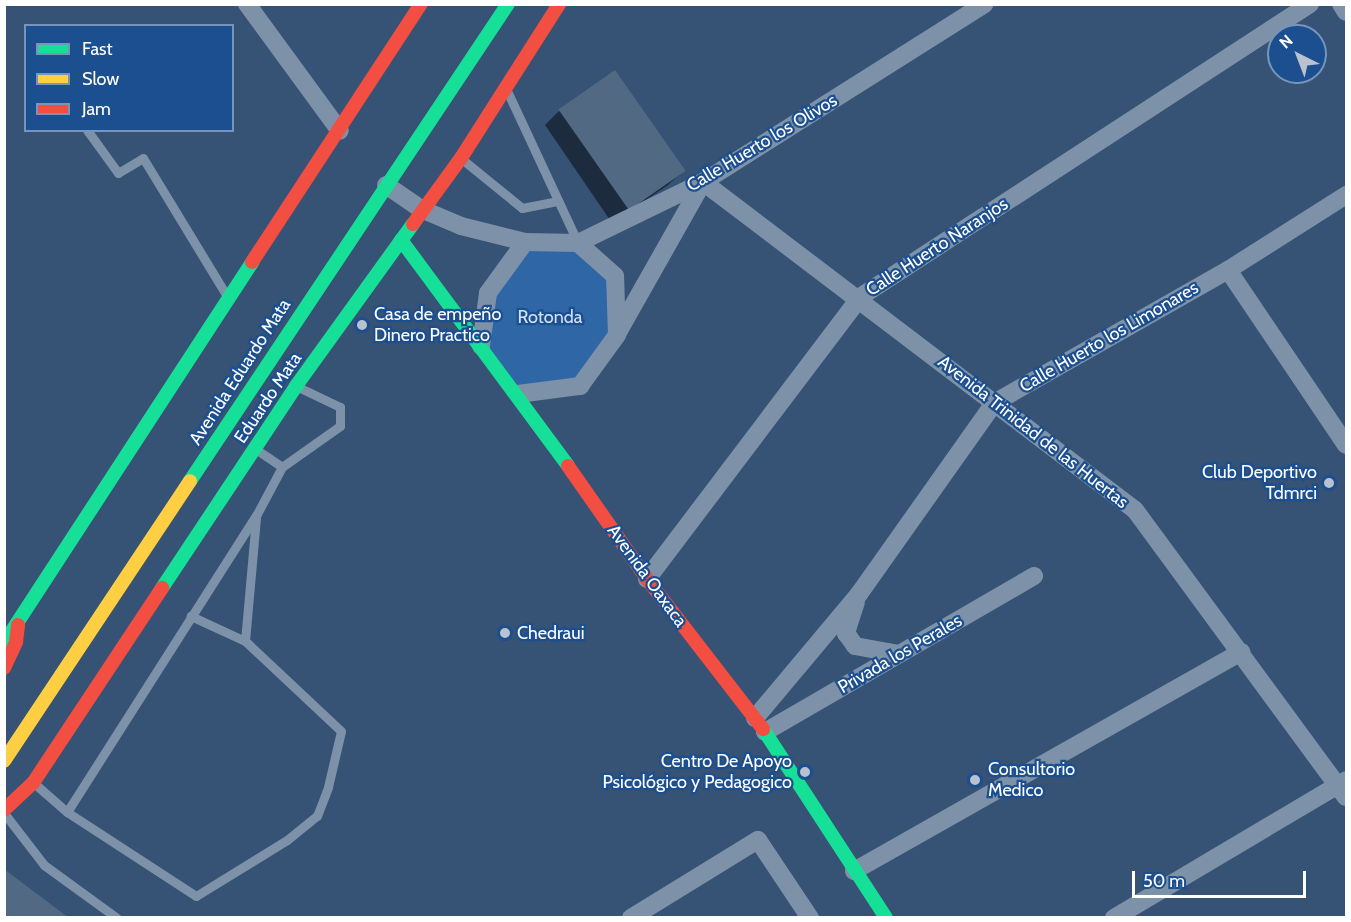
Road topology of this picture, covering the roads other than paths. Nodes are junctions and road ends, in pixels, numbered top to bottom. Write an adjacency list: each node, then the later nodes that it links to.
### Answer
1 (247, 4): 10 (street)
2 (421, 4): 10 (main road)
3 (508, 4): 14 (main road, Avenida Eduardo Mata)
4 (559, 4): 9 (main road, Eduardo Mata)
5 (986, 4): 13 (street, Calle Huerto los Olivos)
6 (1310, 4): 22 (street, Calle Huerto Naranjos)
7 (1341, 4): 8 (street)
8 (1347, 12)
9 (505, 86): 12 (main road, Eduardo Mata); 16 (lane)
10 (340, 131): 23 (main road)
11 (88, 132): 23 (lane)
12 (461, 158): 16 (lane); 17 (main road, Eduardo Mata)
13 (704, 182): 20 (street, Calle Huerto los Olivos); 22 (street, Avenida Trinidad de las Huertas); 24 (street)
14 (386, 185): 17 (street, Calle Huerto los Olivos); 44 (main road, Avenida Eduardo Mata)
15 (1347, 195): 21 (street, Calle Huerto los Limonares)
16 (558, 201): 20 (lane)
17 (421, 208): 18 (main road, Eduardo Mata); 19 (street, Calle Huerto los Olivos)
18 (401, 240): 25 (main road, Avenida Oaxaca); 26 (main road, Eduardo Mata)
19 (525, 242): 20 (street, Calle Huerto los Olivos); 25 (street)
20 (578, 243): 24 (street)
21 (1228, 270): 28 (street, Calle Huerto los Limonares); 29 (street)
22 (860, 297): 28 (street, Avenida Trinidad de las Huertas); 34 (street, Calle Huerto Naranjos)
23 (229, 300): 37 (main road)
24 (617, 335): 27 (street)
25 (481, 346): 27 (main road, Avenida Oaxaca)
26 (296, 386): 30 (main road, Eduardo Mata); 31 (lane)
27 (518, 394): 34 (main road, Avenida Oaxaca)
28 (994, 403): 35 (street, Calle Huerto los Limonares); 40 (street, Avenida Trinidad de las Huertas)
29 (1347, 445)
30 (255, 449): 31 (lane); 45 (main road, Eduardo Mata)
31 (282, 467): 32 (lane)
32 (257, 514): 36 (lane); 38 (lane)
33 (1034, 576): 41 (street, Privada los Perales)
34 (647, 579): 43 (main road, Avenida Oaxaca)
35 (859, 594): 41 (street); 43 (street, Calle Huerto los Limonares)
36 (191, 616): 38 (lane); 48 (lane)
37 (18, 622): 39 (main road); 42 (main road)
38 (245, 641): 48 (lane)
39 (4, 643)
40 (1241, 652): 46 (street, Avenida Trinidad de las Huertas); 49 (street)
41 (899, 654): 43 (street, Privada los Perales)
42 (4, 668)
43 (760, 725): 49 (main road, Avenida Oaxaca)
44 (4, 761)
45 (33, 783): 47 (main road, Eduardo Mata); 48 (lane)
46 (1344, 787): 54 (street)
47 (4, 812): 50 (lane)
48 (67, 812)
49 (854, 871): 53 (main road, Avenida Oaxaca)
50 (117, 918)
51 (631, 918): 52 (street)
52 (810, 918)
53 (886, 918)
54 (1114, 918)

